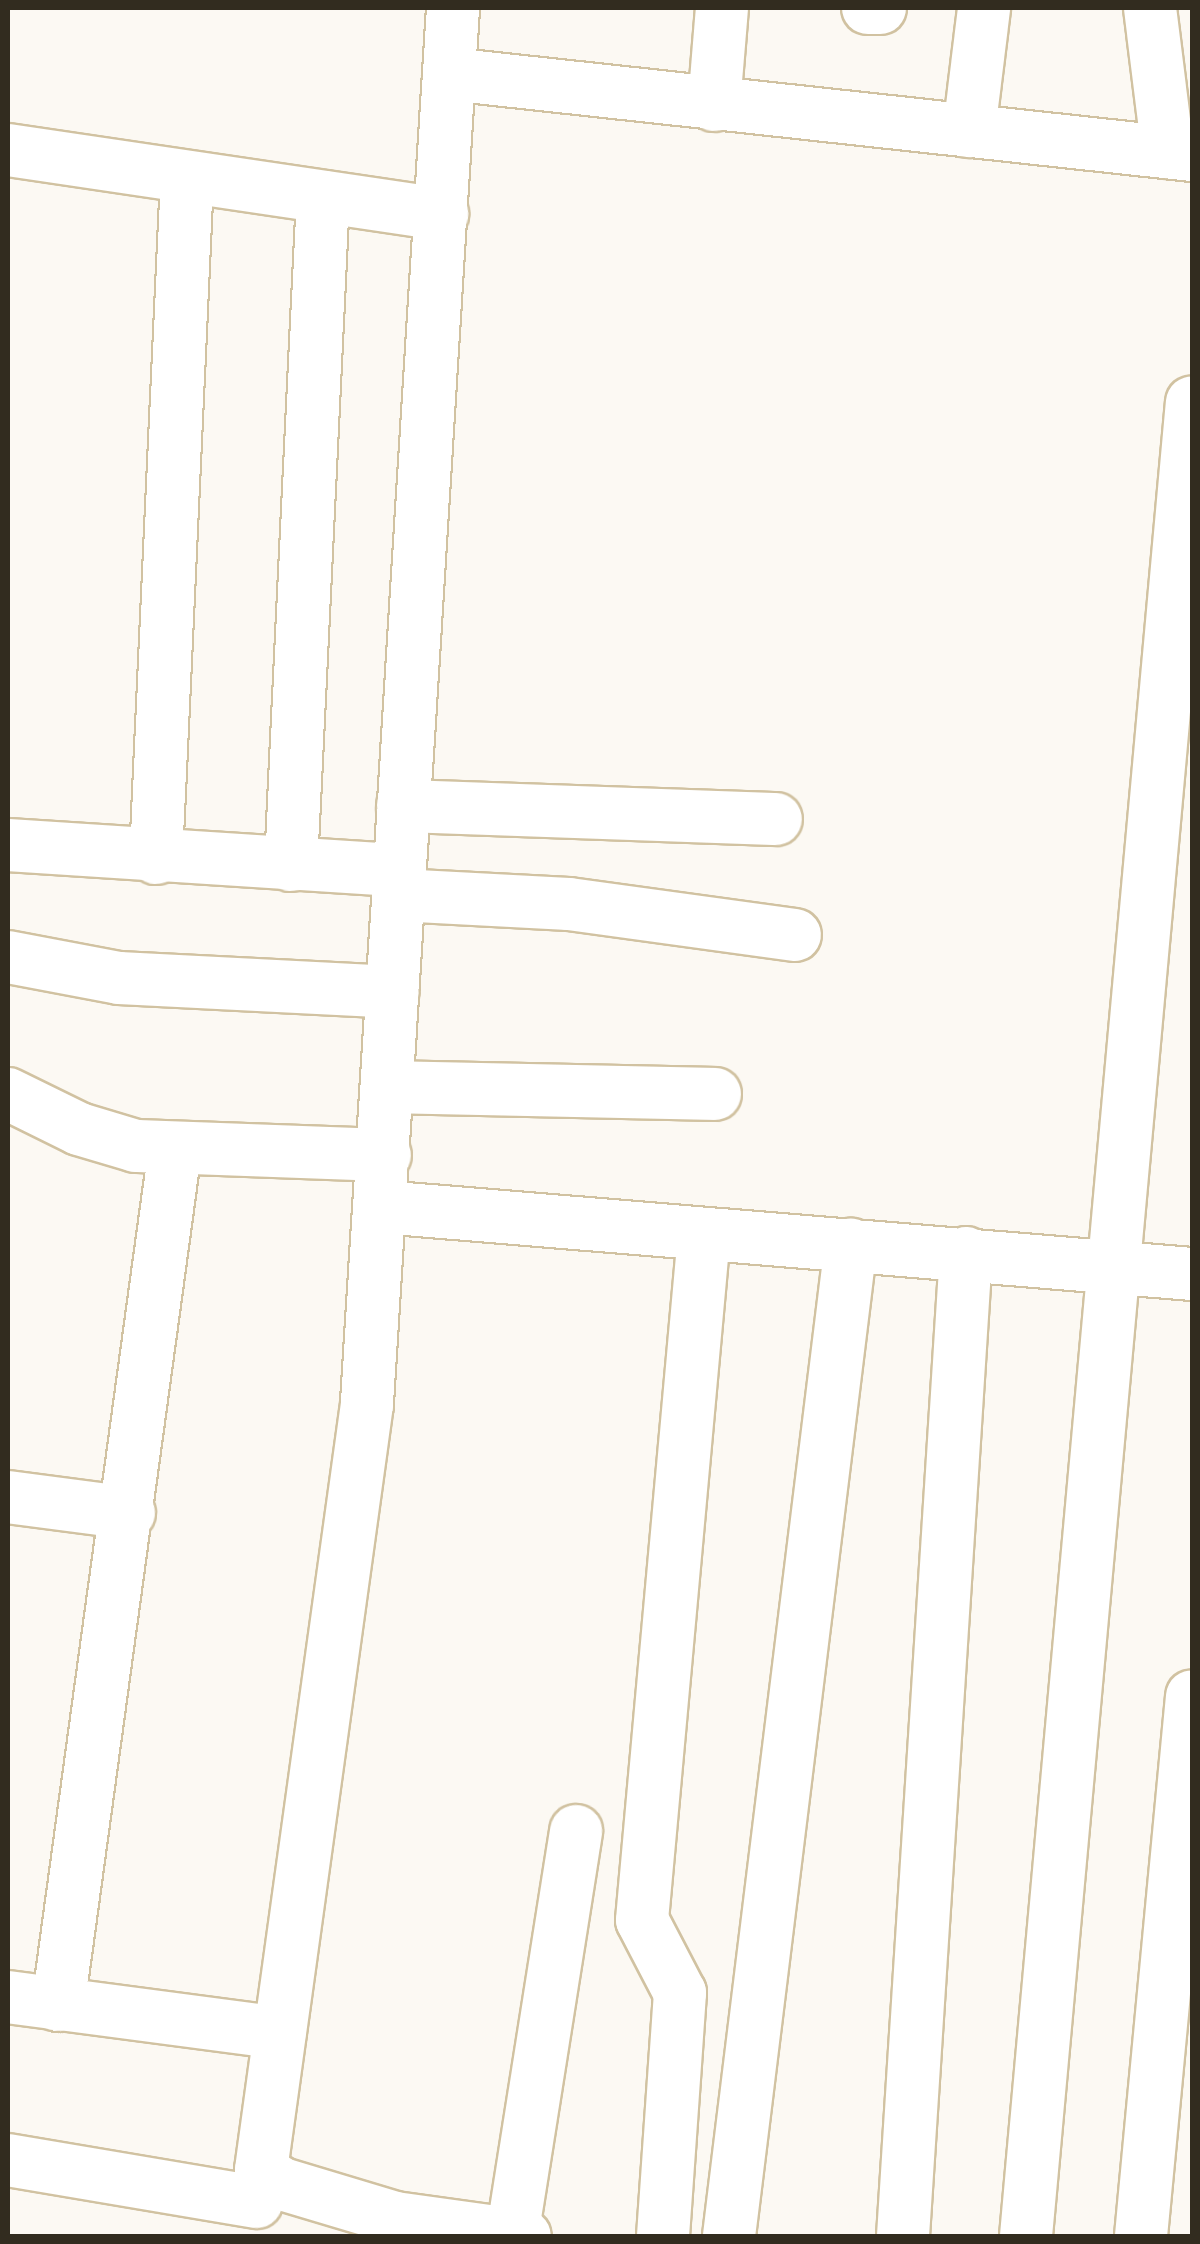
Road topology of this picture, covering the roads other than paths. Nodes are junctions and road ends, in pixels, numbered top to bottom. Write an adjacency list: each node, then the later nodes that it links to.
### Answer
1 (453, 8): 7 (street)
2 (722, 8): 8 (street)
3 (868, 8): 4 (street)
4 (880, 8)
5 (984, 8): 9 (street)
6 (1150, 8): 11 (street)
7 (449, 74): 8 (street); 14 (street)
8 (714, 104): 9 (street)
9 (968, 131): 11 (street)
10 (8, 150): 12 (street)
11 (1180, 154)
12 (188, 178): 13 (street); 19 (street)
13 (323, 197): 14 (street); 20 (street)
14 (442, 214): 16 (street)
15 (1192, 402): 34 (street)
16 (403, 806): 17 (street); 21 (street)
17 (776, 819)
18 (8, 845): 19 (street)
19 (156, 858): 20 (street)
20 (291, 865): 21 (street)
21 (399, 883): 22 (street); 24 (street)
22 (795, 935)
23 (8, 957): 24 (street)
24 (393, 992): 25 (street)
25 (388, 1086): 27 (street); 29 (street)
26 (8, 1094): 28 (street)
27 (716, 1094)
28 (175, 1150): 29 (street); 37 (street)
29 (385, 1154): 30 (street)
30 (382, 1207): 31 (street); 42 (street)
31 (704, 1236): 32 (street); 46 (street)
32 (851, 1244): 33 (street); 47 (street)
33 (966, 1253): 34 (street); 48 (street)
34 (1116, 1270): 35 (street); 49 (street)
35 (1192, 1274)
36 (8, 1497): 37 (street)
37 (129, 1513): 41 (street)
38 (1192, 1696): 50 (street)
39 (576, 1831): 45 (street)
40 (8, 1997): 41 (street)
41 (58, 2005): 42 (street)
42 (280, 2033): 44 (street)
43 (8, 2160): 44 (street)
44 (256, 2203): 45 (street)
45 (516, 2236)
46 (663, 2236)
47 (729, 2236)
48 (903, 2236)
49 (1026, 2236)
50 (1141, 2236)

